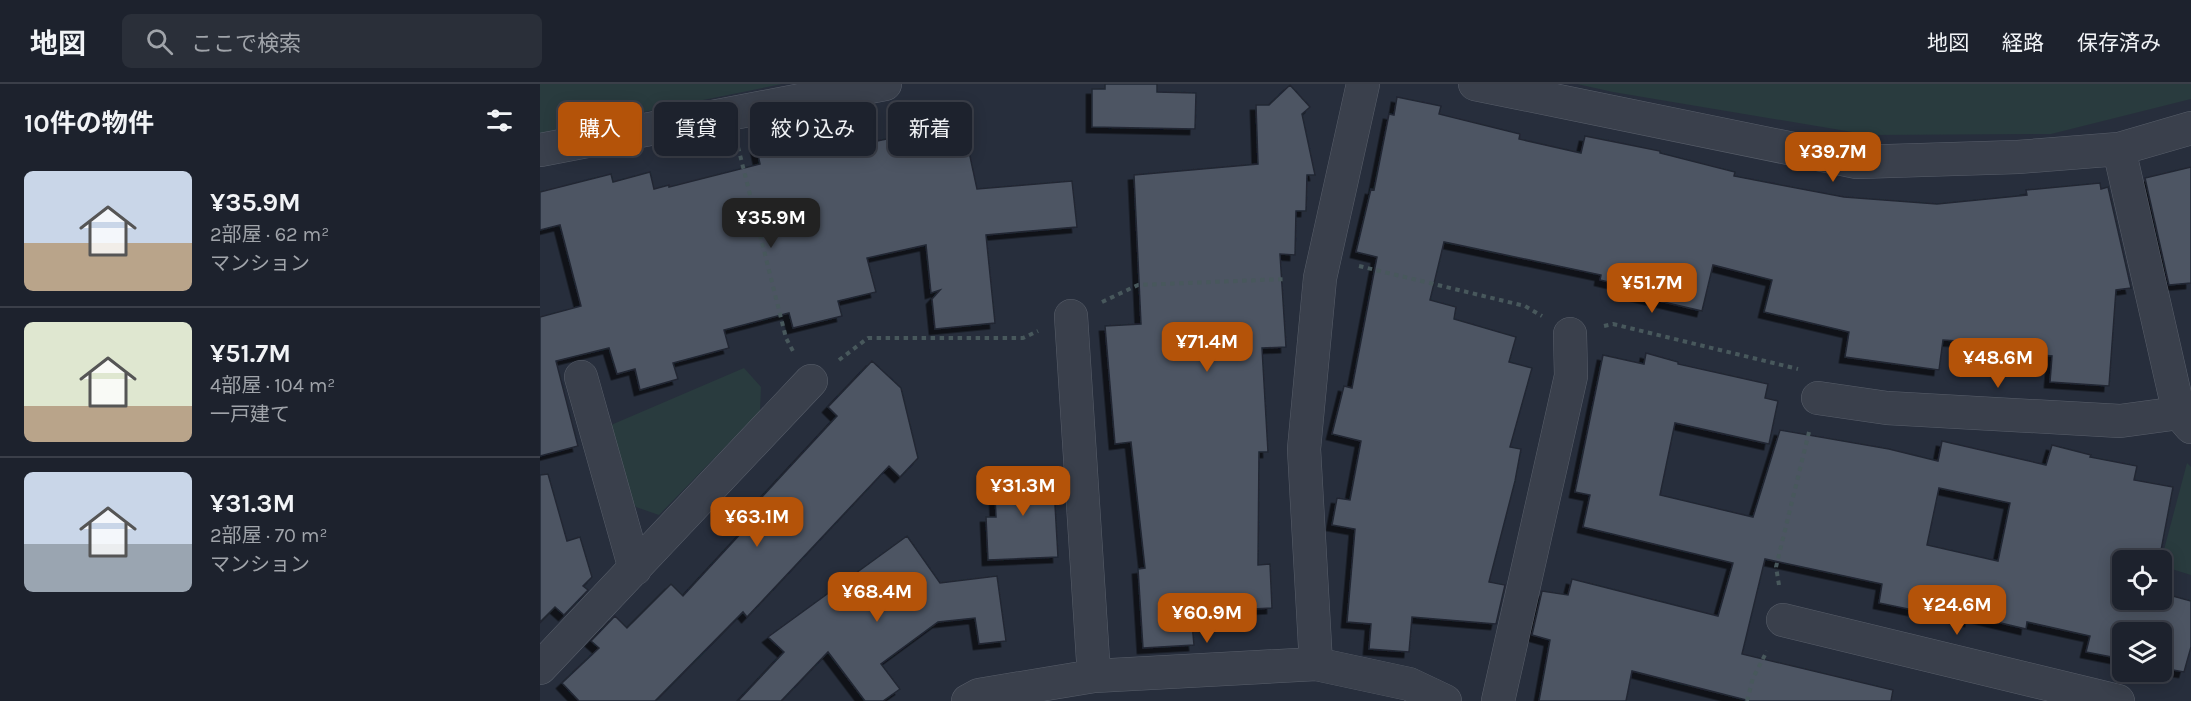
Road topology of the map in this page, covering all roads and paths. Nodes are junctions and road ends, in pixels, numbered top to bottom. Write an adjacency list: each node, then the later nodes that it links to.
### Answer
1 (885, 84): 4 (street)
2 (1363, 84): 10 (street)
3 (1475, 84): 8 (street)
4 (738, 112)
5 (654, 128): 9 (street)
6 (2191, 128): 8 (street)
7 (738, 146): 17 (path)
8 (2119, 149): 19 (street)
9 (540, 150)
10 (1321, 268): 11 (path); 12 (path); 24 (street)
11 (1138, 285)
12 (1525, 306)
13 (1071, 316): 26 (street)
14 (1570, 334): 18 (path); 29 (street)
15 (1023, 338): 17 (path)
16 (581, 377): 22 (street)
17 (811, 381): 22 (street)
18 (1818, 399): 19 (street)
19 (2185, 420)
20 (1801, 465): 21 (path)
21 (1776, 567)
22 (635, 569): 25 (street)
23 (1783, 620): 30 (path); 31 (street)
24 (1316, 663): 26 (street); 28 (street)
25 (540, 668)
26 (1094, 676): 27 (street)
27 (968, 701)
28 (1444, 701)
29 (1498, 701)
30 (1747, 701)
31 (2118, 701)

